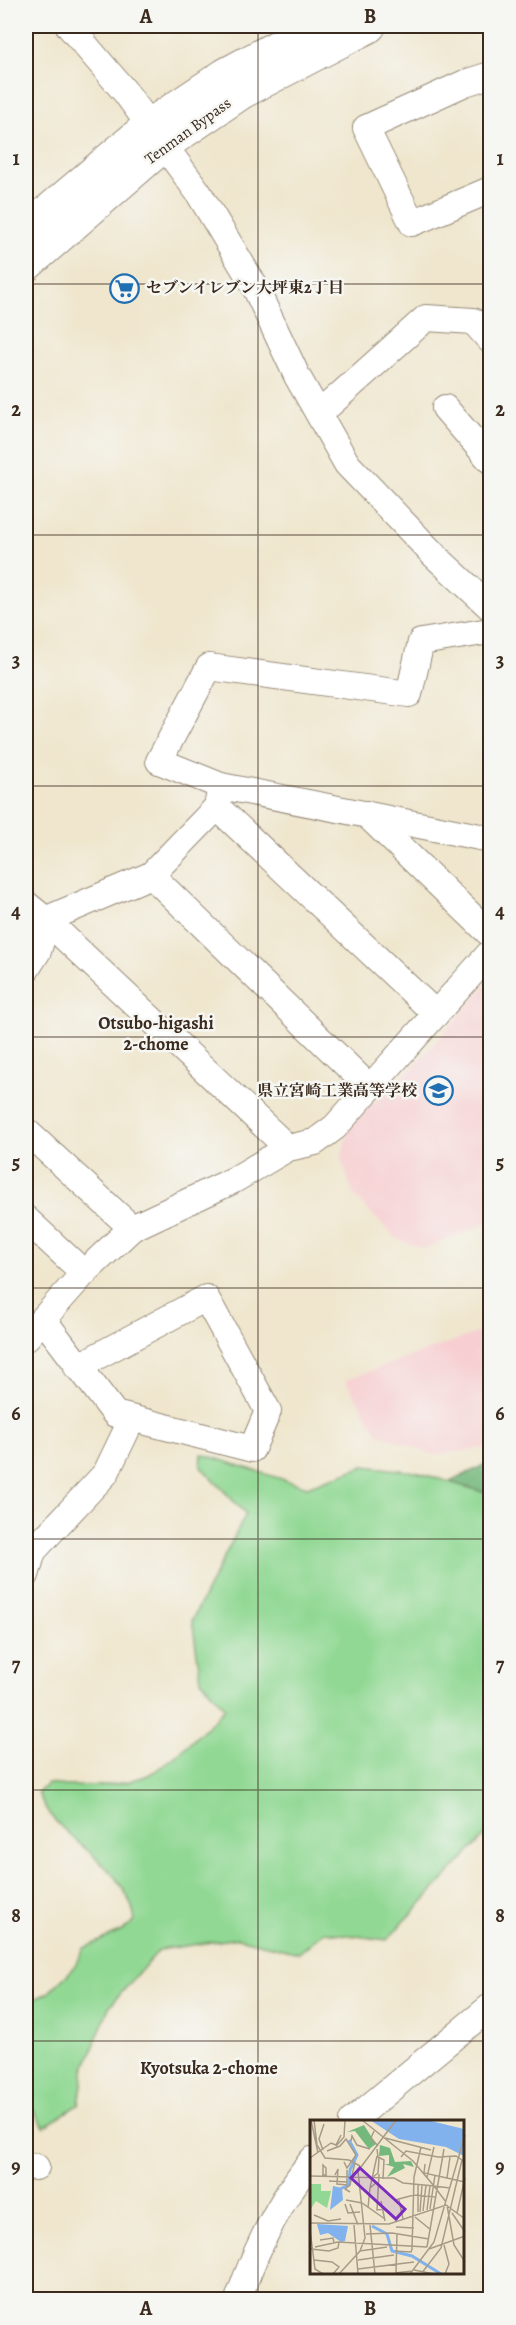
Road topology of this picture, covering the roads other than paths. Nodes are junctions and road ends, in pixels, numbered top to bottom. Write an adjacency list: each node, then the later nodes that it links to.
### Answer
1 (69, 26): 5 (street)
2 (316, 26): 5 (highway, Tenman Bypass)
3 (369, 26): 5 (highway, Tenman Bypass)
4 (490, 75): 6 (street)
5 (158, 135): 7 (highway, Tenman Bypass); 8 (highway, Tenman Bypass); 11 (street)
6 (490, 190)
7 (26, 230)
8 (26, 265)
9 (490, 340): 11 (street)
10 (445, 408): 12 (street)
11 (320, 413): 13 (street)
12 (490, 460)
13 (490, 607)
14 (490, 631): 15 (street)
15 (219, 796): 16 (street); 18 (street); 24 (street)
16 (366, 814): 17 (street); 21 (street)
17 (490, 838)
18 (152, 875): 20 (street); 25 (street)
19 (26, 904): 20 (street)
20 (36, 924): 23 (street); 27 (street)
21 (490, 934)
22 (490, 953): 24 (street)
23 (26, 970)
24 (436, 1014): 25 (street)
25 (370, 1088): 27 (street)
26 (26, 1131): 29 (street)
27 (288, 1148): 29 (street)
28 (26, 1219): 30 (street)
29 (132, 1228): 30 (street)
30 (84, 1274): 31 (street)
31 (43, 1319): 32 (street); 33 (street)
32 (26, 1338)
33 (77, 1367): 34 (street); 34 (street)
34 (132, 1419): 35 (street)
35 (26, 1575)
36 (490, 2007): 37 (street)
37 (353, 2120)
38 (310, 2163): 39 (street)
39 (238, 2300)

